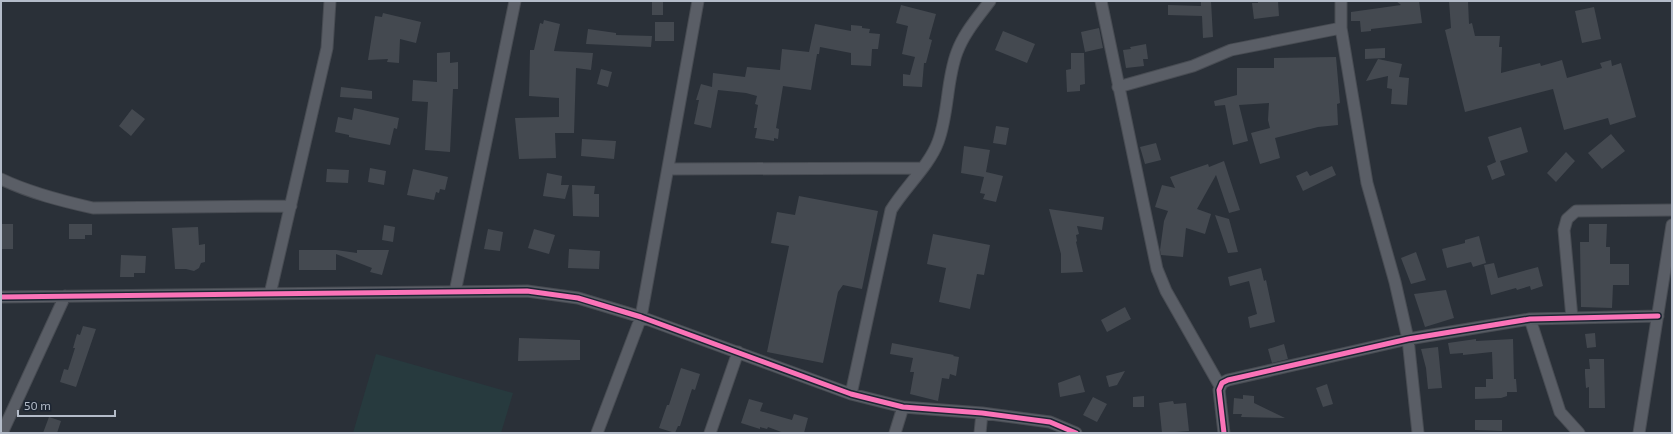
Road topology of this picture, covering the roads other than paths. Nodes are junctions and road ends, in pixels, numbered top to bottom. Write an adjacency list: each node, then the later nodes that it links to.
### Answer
1 (330, 1): 12 (street)
2 (515, 1): 15 (street)
3 (698, 1): 10 (street)
4 (990, 1): 9 (street)
5 (1101, 1): 8 (street)
6 (1341, 1): 7 (street)
7 (1340, 28): 8 (street); 23 (street)
8 (1118, 87): 25 (street)
9 (922, 168): 10 (street); 26 (street)
10 (668, 169): 19 (street)
11 (1, 179): 12 (street)
12 (291, 206): 16 (street)
13 (1672, 210): 21 (street)
14 (1672, 225): 20 (street)
15 (455, 292): 16 (street); 19 (street)
16 (270, 294): 17 (street)
17 (65, 296): 18 (street); 29 (street)
18 (1, 297)
19 (641, 316): 24 (street); 30 (street)
20 (1658, 316): 21 (street); 38 (street)
21 (1572, 318): 22 (street)
22 (1530, 319): 23 (street); 37 (street)
23 (1408, 339): 25 (street); 36 (street)
24 (738, 352): 26 (street); 31 (street)
25 (1220, 386): 35 (street)
26 (851, 394): 27 (street)
27 (903, 407): 28 (street); 32 (street)
28 (982, 413): 33 (street); 34 (street)
29 (2, 433)
30 (597, 433)
31 (710, 433)
32 (895, 433)
33 (980, 433)
34 (1076, 433)
35 (1224, 433)
36 (1418, 433)
37 (1579, 433)
38 (1639, 433)

